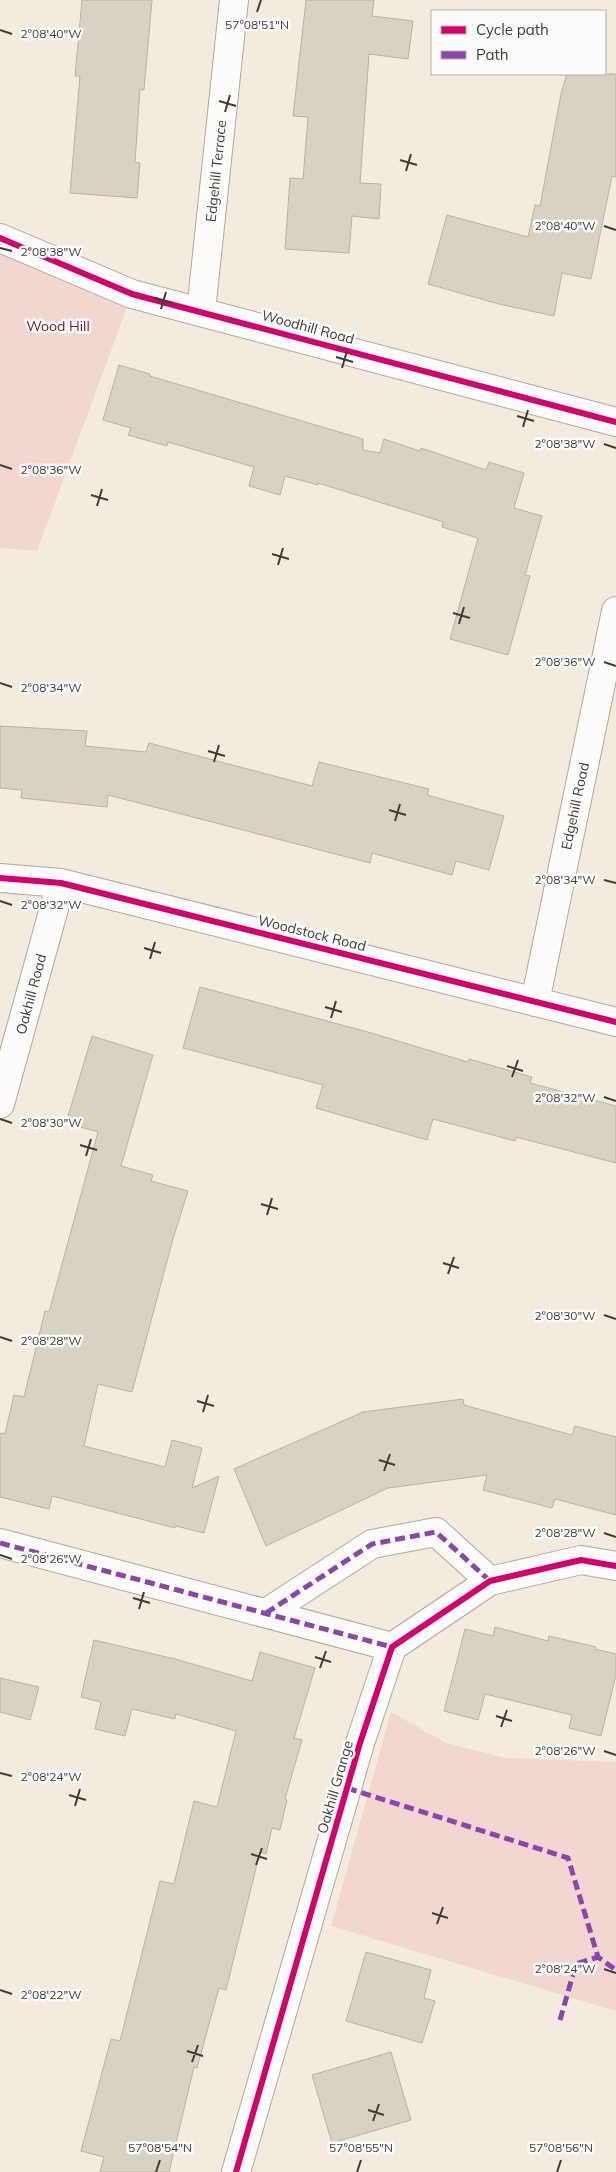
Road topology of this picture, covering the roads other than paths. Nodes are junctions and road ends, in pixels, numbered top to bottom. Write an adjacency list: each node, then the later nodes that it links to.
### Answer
1 (234, 0): 3 (street, Edgehill Terrace)
2 (0, 238): 3 (street, Woodhill Road)
3 (201, 311): 4 (street, Woodhill Road)
4 (616, 422)
5 (616, 611): 8 (street, Edgehill Road)
6 (0, 878): 7 (street, Woodstock Road)
7 (61, 883): 8 (street, Woodstock Road); 10 (street, Oakhill Road)
8 (535, 1002): 9 (street, Woodstock Road)
9 (616, 1022)
10 (0, 1104)
11 (0, 1544): 14 (street)
12 (616, 1566): 13 (street)
13 (490, 1581): 14 (street); 15 (street)
14 (266, 1613): 15 (street)
15 (392, 1647): 16 (street, Oakhill Grange)
16 (236, 2172)

